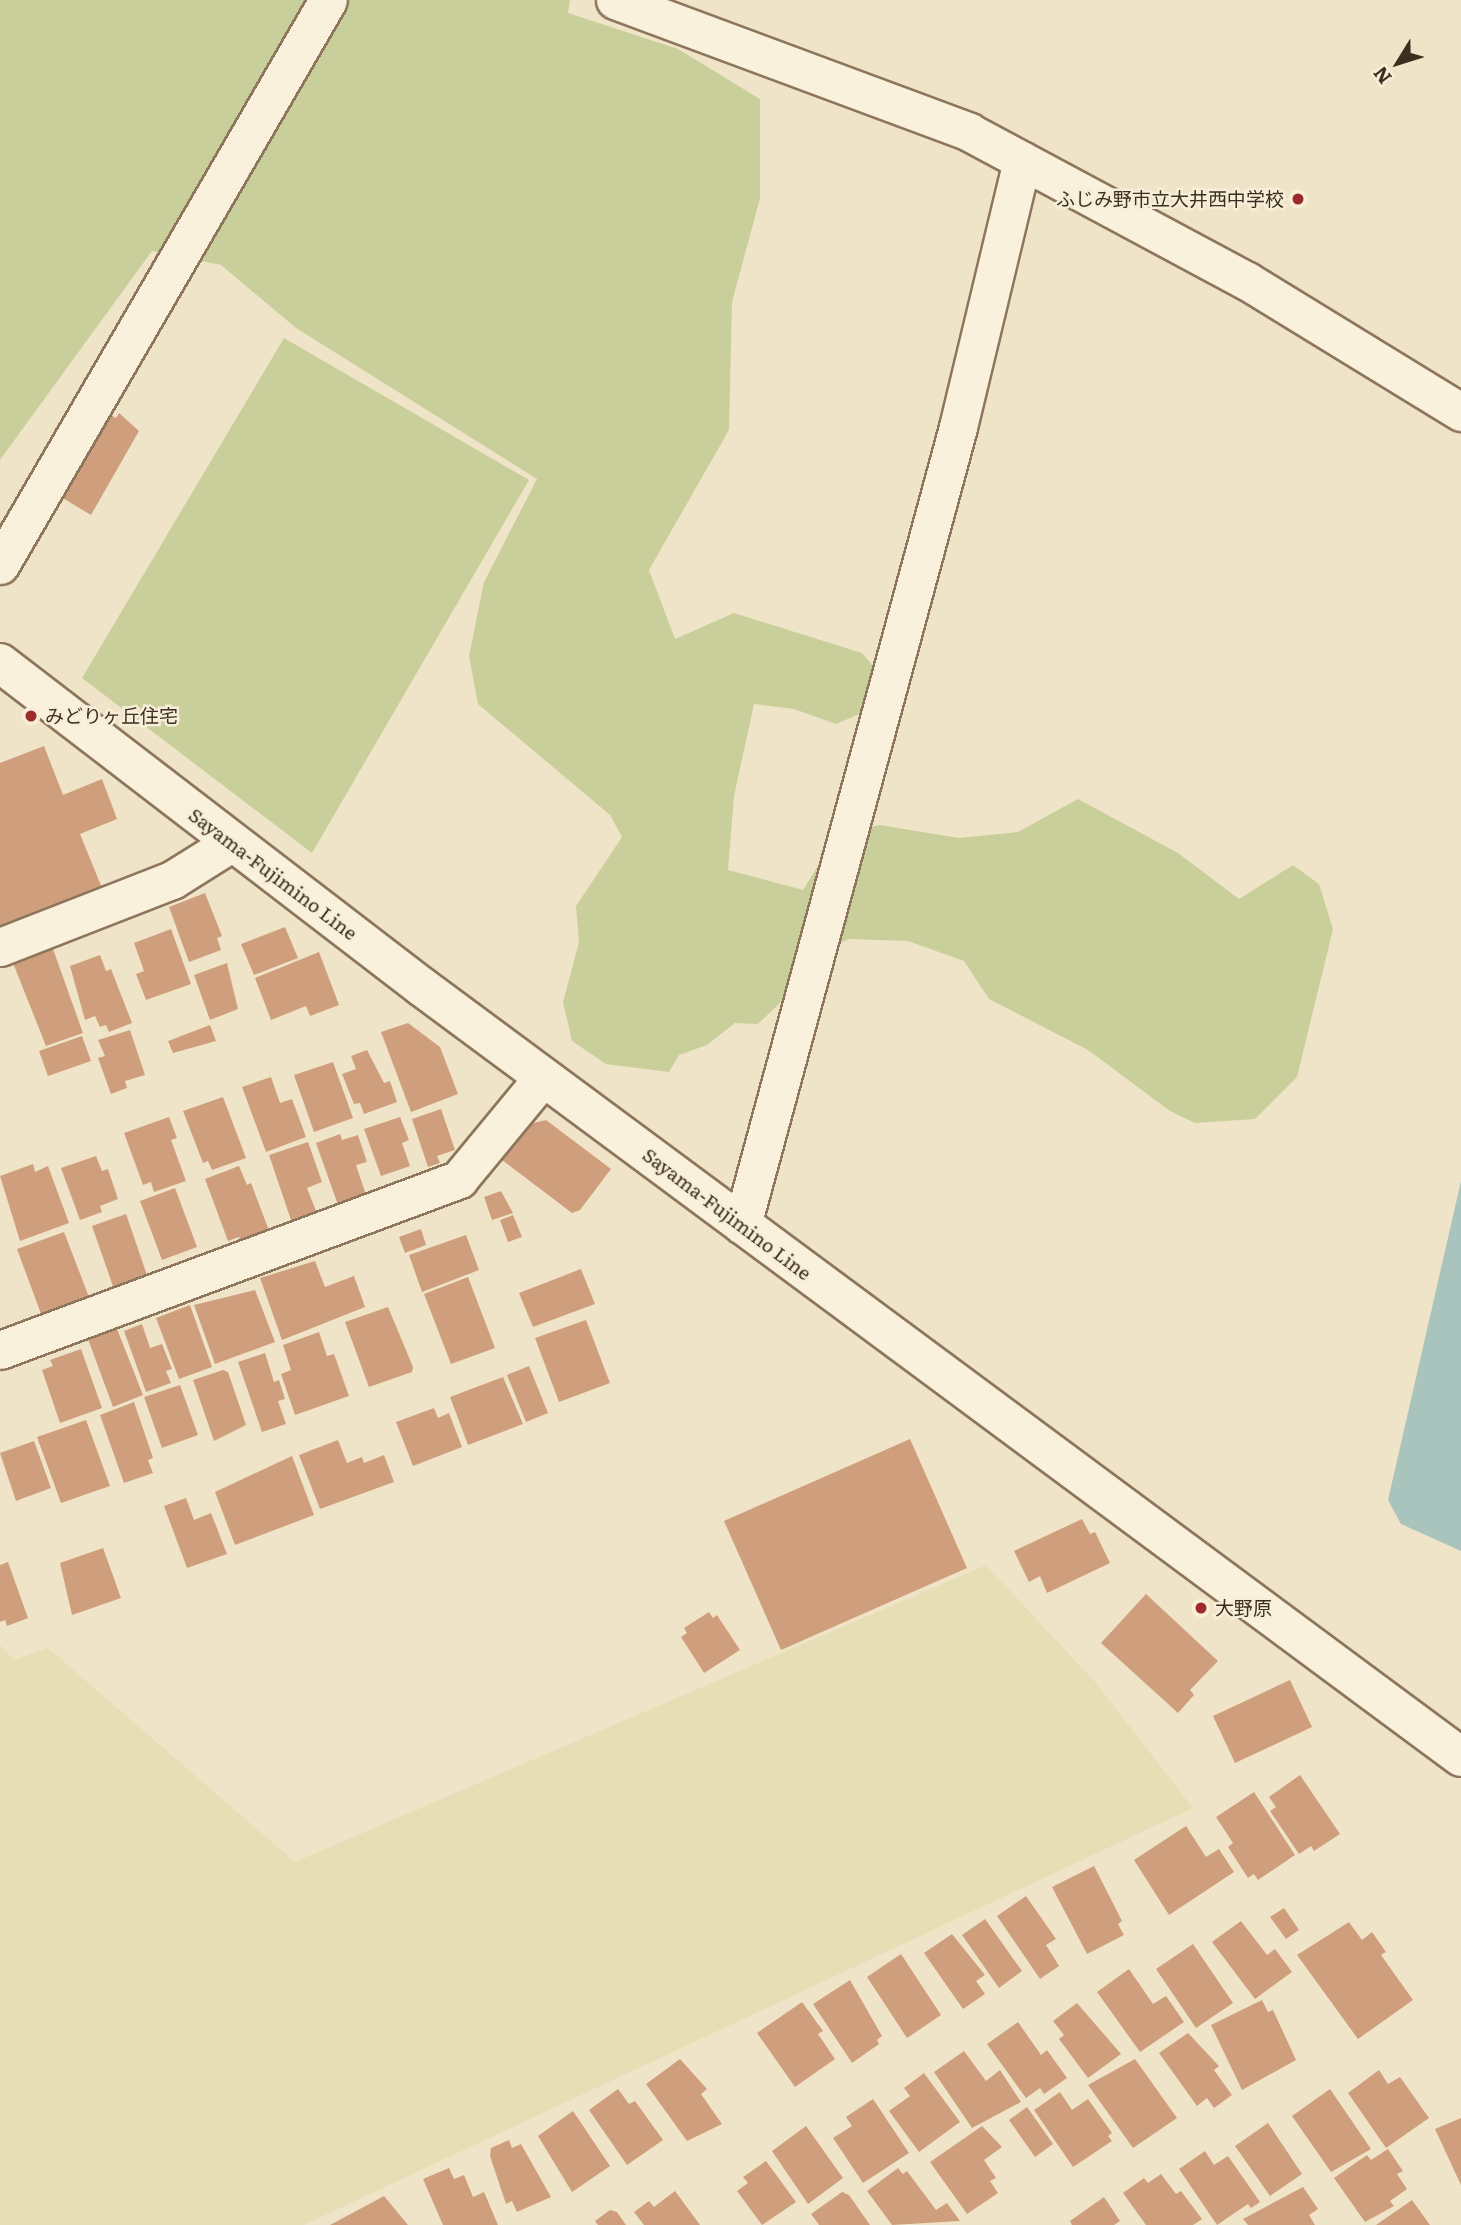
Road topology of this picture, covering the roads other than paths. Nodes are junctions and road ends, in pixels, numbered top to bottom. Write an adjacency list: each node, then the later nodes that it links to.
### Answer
1 (328, 0): 5 (street)
2 (615, 0): 3 (street)
3 (1022, 161): 4 (street); 10 (street)
4 (1461, 412)
5 (0, 565)
6 (0, 663): 7 (main road, Sayama-Fujimino Line)
7 (231, 843): 8 (street); 9 (main road, Sayama-Fujimino Line)
8 (0, 947)
9 (543, 1077): 10 (main road, Sayama-Fujimino Line); 11 (street)
10 (743, 1226): 12 (main road, Sayama-Fujimino Line)
11 (0, 1350)
12 (1461, 1757)

